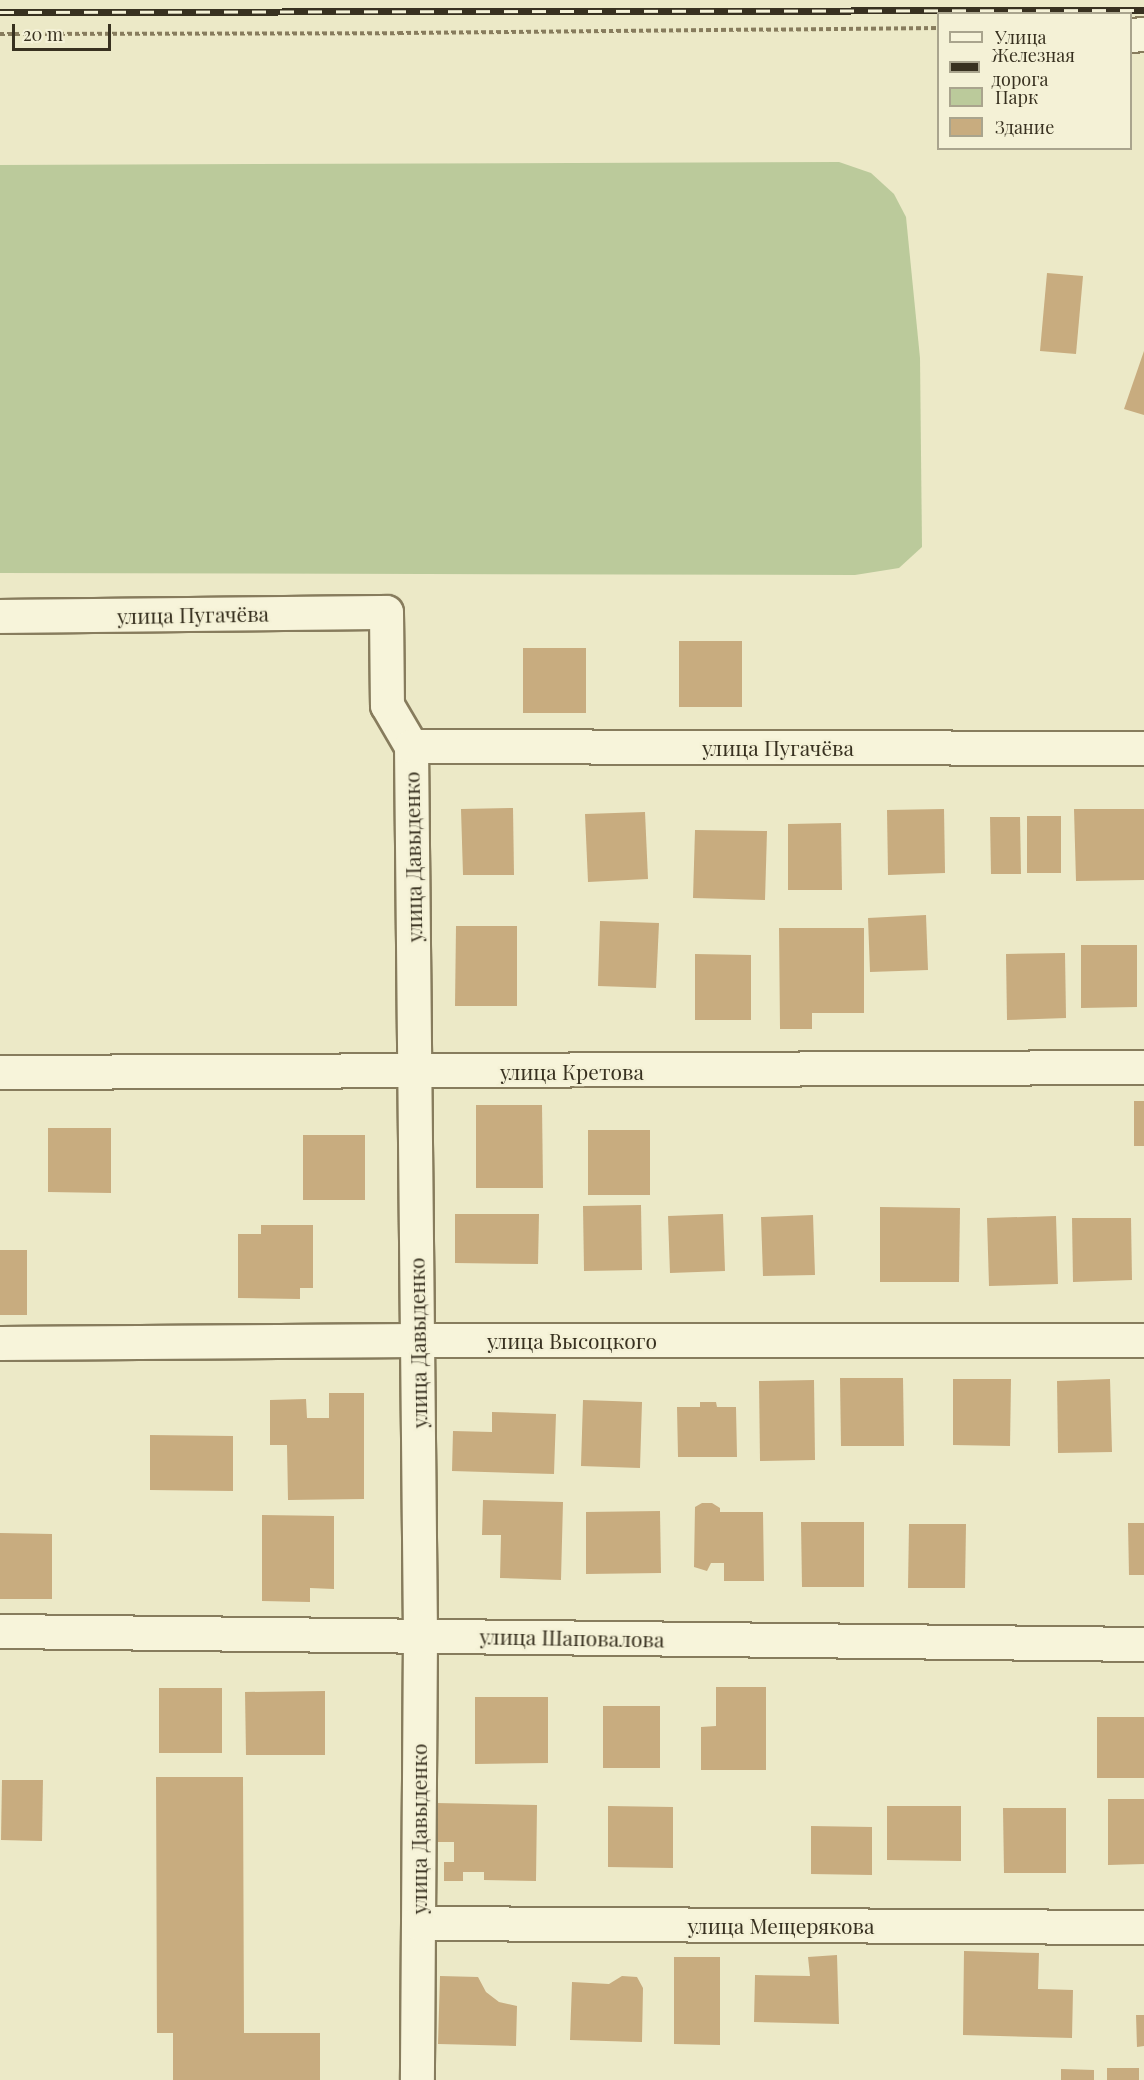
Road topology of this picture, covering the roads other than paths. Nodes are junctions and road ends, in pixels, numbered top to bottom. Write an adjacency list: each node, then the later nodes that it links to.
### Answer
1 (386, 612): 2 (street, улица Пугачёва); 3 (street, улица Давыденко)
2 (0, 616)
3 (411, 746): 4 (street, улица Пугачёва); 7 (street, улица Давыденко)
4 (1144, 748)
5 (1144, 1067): 7 (street, улица Кретова)
6 (0, 1072): 7 (street, улица Кретова)
7 (414, 1072): 8 (street, улица Давыденко)
8 (417, 1340): 9 (street, улица Высоцкого); 10 (street, улица Высоцкого); 12 (street, улица Давыденко)
9 (1144, 1340)
10 (0, 1343)
11 (0, 1631): 12 (street, улица Шаповалова)
12 (420, 1636): 13 (street, улица Шаповалова); 14 (street, улица Давыденко)
13 (1144, 1644)
14 (418, 1923): 15 (street, улица Мещерякова); 16 (street, улица Давыденко)
15 (1144, 1927)
16 (417, 2080)

